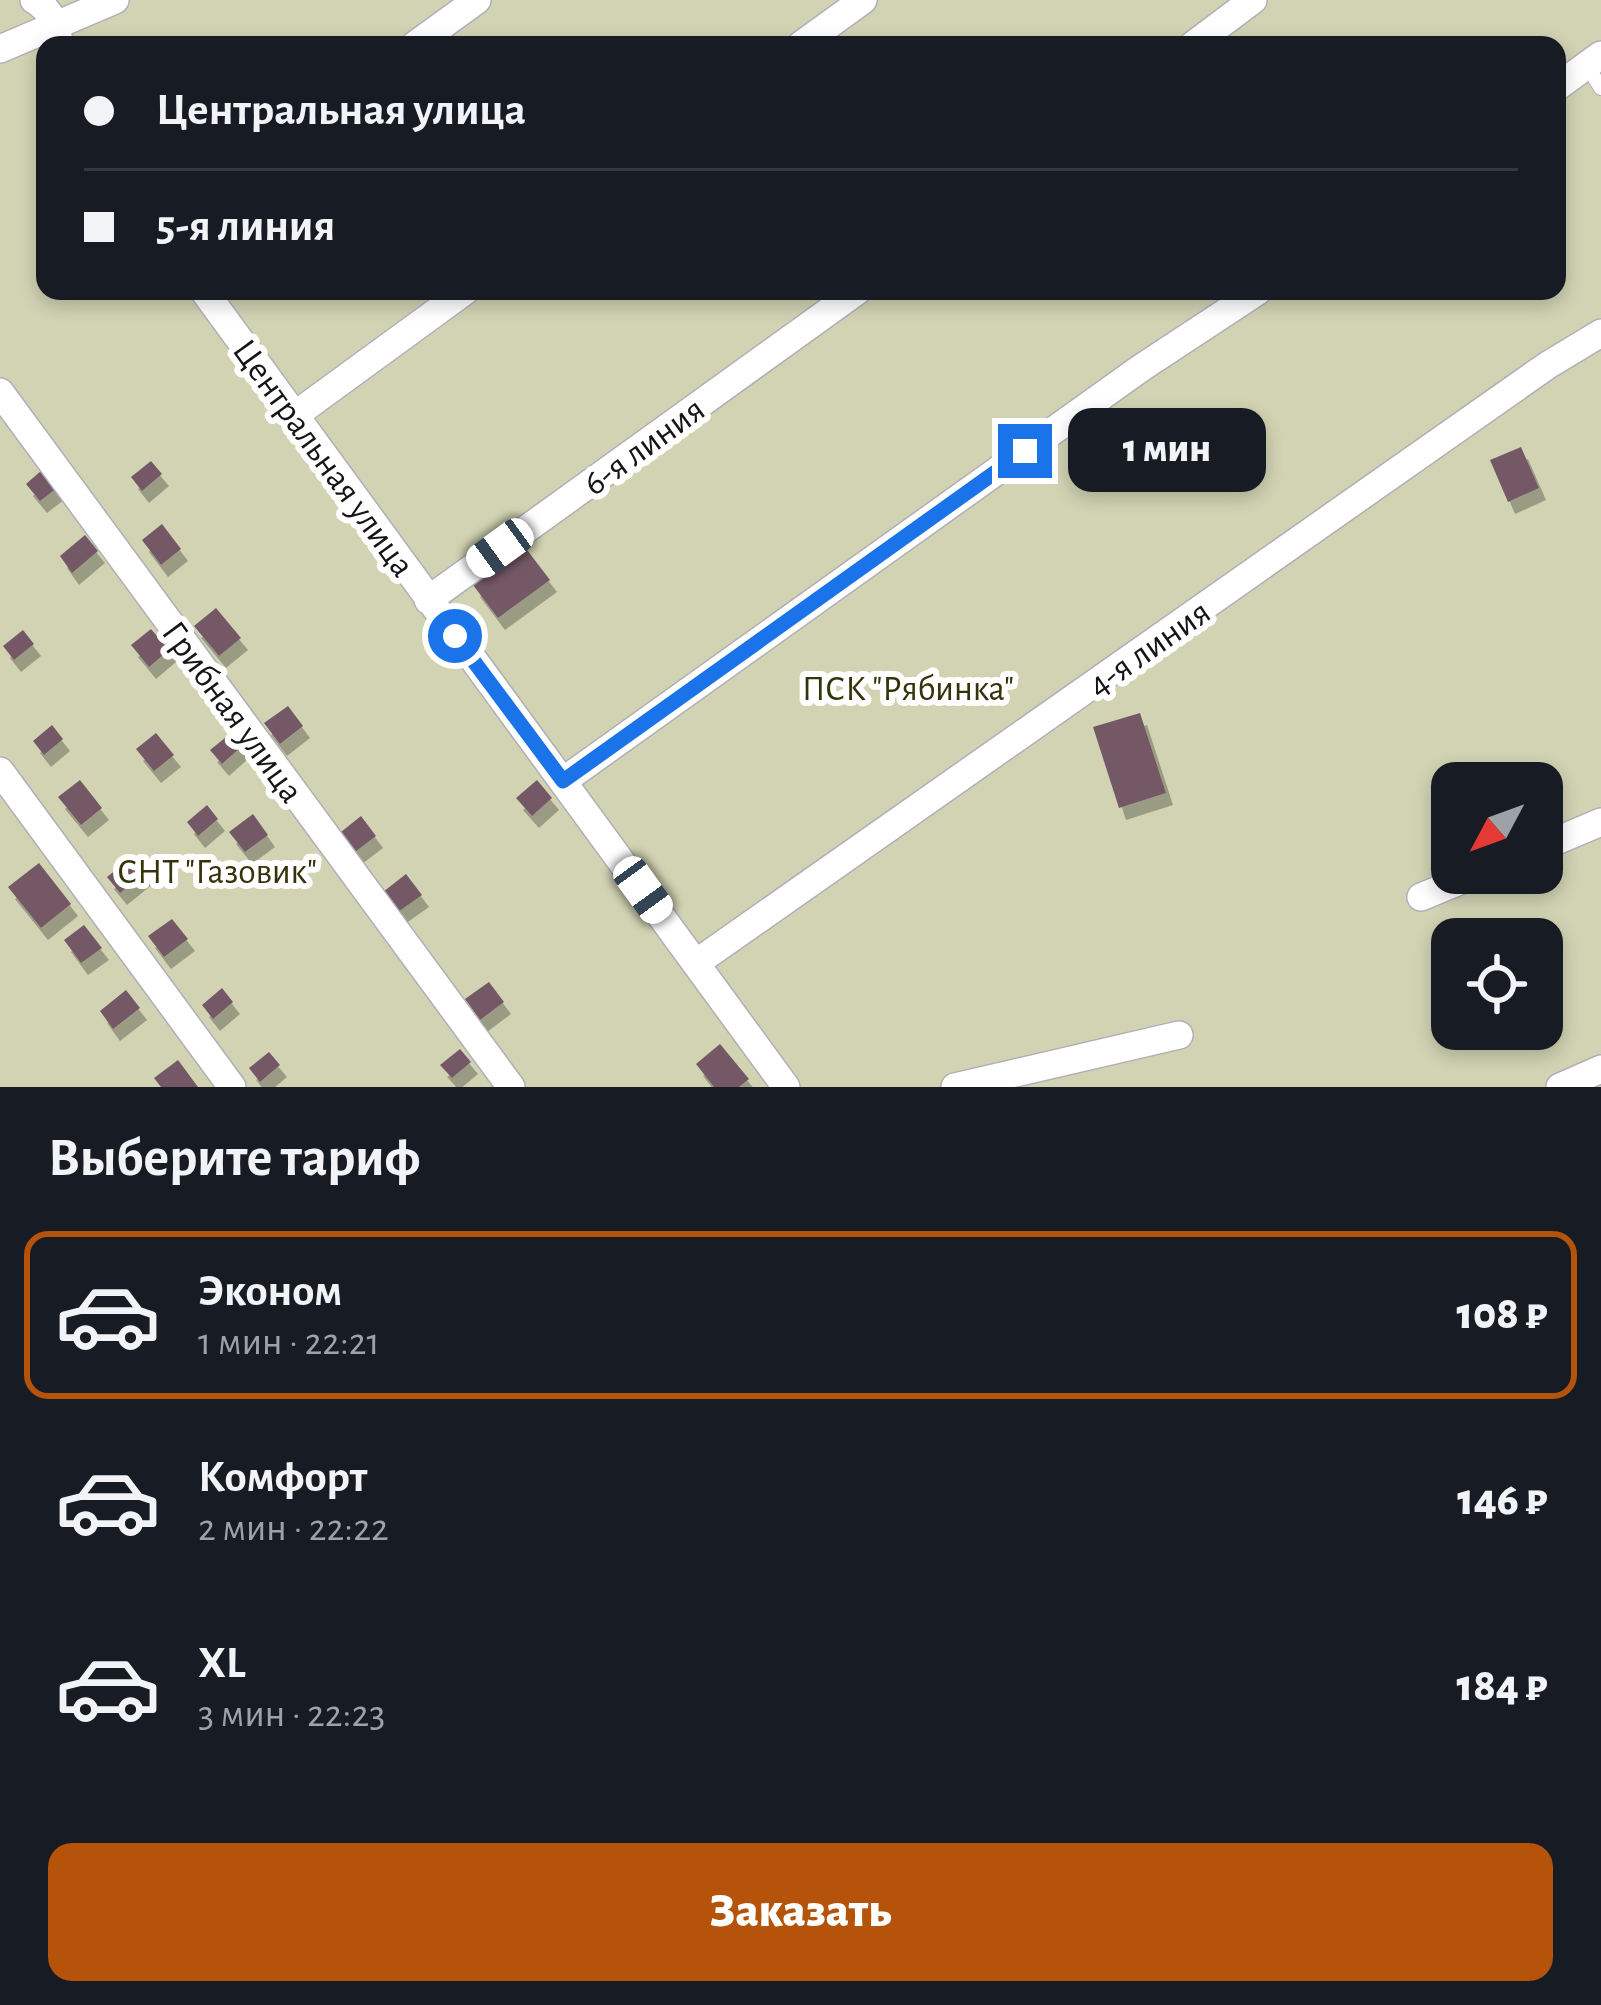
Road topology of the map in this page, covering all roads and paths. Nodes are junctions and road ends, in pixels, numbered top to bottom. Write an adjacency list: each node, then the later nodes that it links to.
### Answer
1 (34, 0): 6 (street)
2 (115, 0): 6 (street)
3 (477, 0): 7 (street)
4 (863, 0): 8 (street)
5 (1253, 0): 9 (street)
6 (58, 35)
7 (427, 36)
8 (813, 36)
9 (1205, 36)
10 (36, 40): 11 (street)
11 (0, 49)
12 (1596, 70): 13 (street)
13 (1566, 82)
14 (211, 300): 20 (street, Центральная улица)
15 (453, 300): 20 (street)
16 (845, 300): 21 (street, 6-я линия)
17 (1244, 300): 23 (street)
18 (1601, 333): 28 (street, 4-я линия)
19 (0, 392): 32 (street, Грибная улица)
20 (295, 415): 21 (street, Центральная улица)
21 (428, 600): 23 (street, Центральная улица)
22 (0, 771): 31 (street)
23 (563, 781): 28 (street, Центральная улица)
24 (1601, 822): 25 (street)
25 (1563, 838)
26 (1431, 893): 27 (street)
27 (1421, 897)
28 (696, 963): 33 (street, Центральная улица)
29 (1179, 1035): 34 (street)
30 (1601, 1069): 35 (street)
31 (232, 1087)
32 (511, 1087)
33 (786, 1087)
34 (955, 1087)
35 (1560, 1087)

